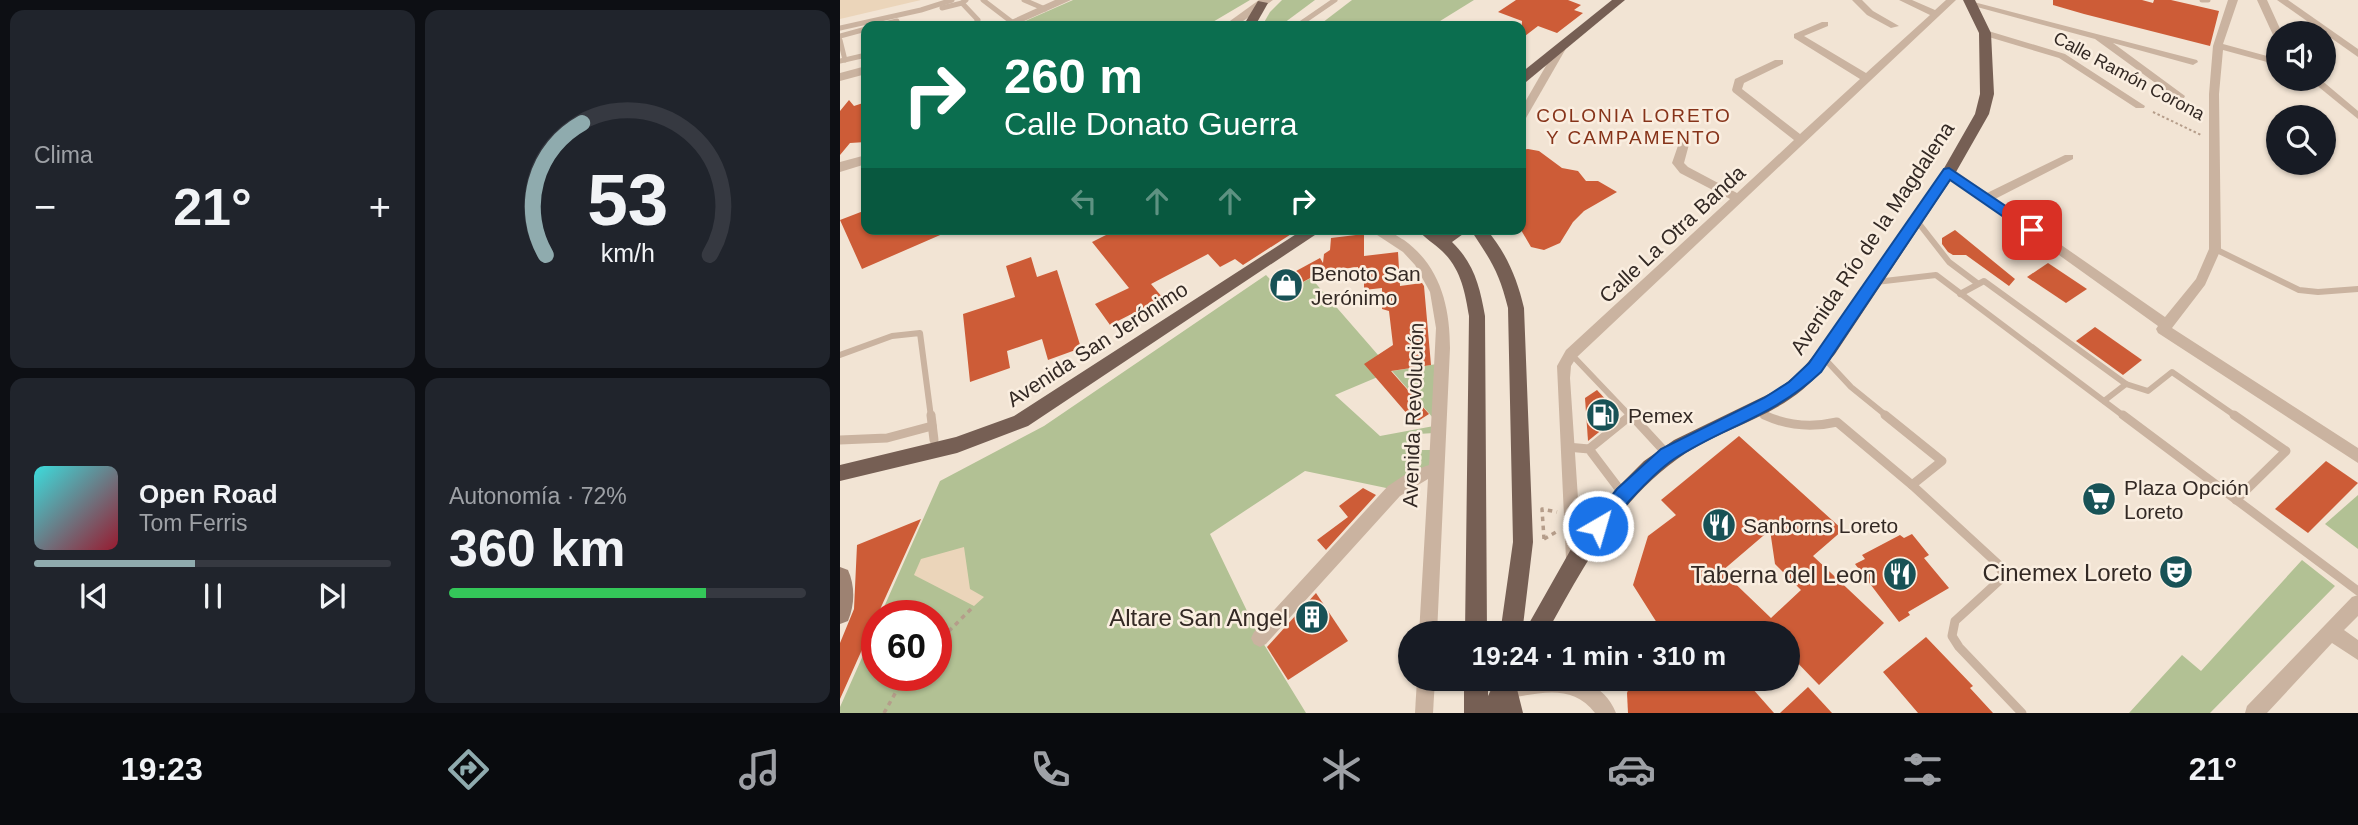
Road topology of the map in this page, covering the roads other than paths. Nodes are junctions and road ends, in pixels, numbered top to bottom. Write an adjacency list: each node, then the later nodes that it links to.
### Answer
1 (952, 0): 18 (lane)
2 (983, 0): 21 (lane)
3 (1024, 0): 16 (lane)
4 (1065, 0): 16 (street)
5 (1335, 0): 25 (lane)
6 (1619, 0): 35 (main road)
7 (1857, 0): 29 (street)
8 (1904, 0): 17 (street)
9 (1951, 0): 17 (street, Calle La Otra Banda)
10 (2232, 0): 36 (street)
11 (2262, 0): 26 (street)
12 (2283, 0): 37 (street)
13 (964, 1): 19 (lane); 20 (lane)
14 (1969, 1): 32 (main road, Avenida Río de la Magdalena); 33 (street)
15 (1264, 2): 23 (street); 24 (main road)
16 (1045, 9): 22 (street)
17 (1936, 14): 46 (street, Calle La Otra Banda)
18 (872, 21)
19 (894, 21)
20 (977, 21)
21 (1010, 21)
22 (1016, 21)
23 (1236, 21)
24 (1252, 21)
25 (1304, 21)
26 (2272, 21)
27 (861, 23): 30 (lane)
28 (1825, 24): 46 (street)
29 (1894, 26)
30 (840, 28)
31 (861, 31): 34 (lane)
32 (1985, 33): 49 (street, Calle Ramón Corona); 57 (main road, Avenida Río de la Magdalena)
33 (2093, 34): 42 (street); 48 (street)
34 (840, 38): 40 (lane)
35 (1563, 45): 44 (main road); 50 (street)
36 (2218, 46): 39 (street); 67 (street)
37 (2358, 54)
38 (861, 56): 40 (lane)
39 (2266, 59)
40 (842, 61)
41 (1779, 62): 53 (street)
42 (2193, 62)
43 (861, 71): 45 (street)
44 (1526, 75)
45 (840, 77)
46 (1868, 79): 53 (street, Calle La Otra Banda)
47 (2328, 91): 51 (street)
48 (2179, 96)
49 (2140, 106)
50 (1526, 109)
51 (2358, 116)
52 (1686, 136): 58 (street)
53 (1800, 139): 58 (street, Calle La Otra Banda)
54 (2068, 157): 59 (street)
55 (861, 161): 56 (street)
56 (840, 167)
57 (1949, 172): 59 (street); 60 (main road, Avenida Río de la Magdalena)
58 (1737, 198): 73 (street, Calle La Otra Banda)
59 (1987, 198): 72 (street)
60 (1917, 221): 68 (main road, Avenida Río de la Magdalena); 69 (lane)
61 (1307, 235): 87 (main road, Avenida San Jerónimo)
62 (1384, 235): 88 (street, Avenida Revolución)
63 (1434, 235): 66 (main road)
64 (1452, 235): 66 (main road)
65 (1482, 235): 100 (main road)
66 (1442, 241): 99 (main road)
67 (2215, 249): 70 (lane); 72 (street)
68 (1875, 282): 71 (lane); 75 (main road, Avenida Río de la Magdalena)
69 (1977, 283): 71 (lane); 76 (lane)
70 (2358, 289)
71 (1960, 294): 77 (lane)
72 (2165, 327): 86 (street)
73 (1571, 354): 79 (lane); 83 (street)
74 (840, 355): 80 (lane)
75 (1823, 357): 78 (main road, Avenida Río de la Magdalena); 90 (lane)
76 (2126, 384): 77 (lane); 92 (lane)
77 (2104, 401): 92 (lane)
78 (1756, 411): 85 (main road, Avenida Río de la Magdalena); 90 (lane)
79 (1632, 416): 84 (lane); 85 (lane)
80 (932, 426): 81 (lane); 82 (lane)
81 (840, 440)
82 (934, 440)
83 (1566, 447): 84 (lane); 93 (street)
84 (1589, 449): 91 (lane)
85 (1667, 454): 91 (main road, Avenida Río de la Magdalena)
86 (2358, 456)
87 (891, 462): 89 (street)
88 (1437, 469): 98 (street, Avenida Revolución); 103 (street)
89 (841, 471)
90 (1912, 485): 115 (lane)
91 (1623, 495): 93 (main road, Avenida Río de la Magdalena)
92 (2236, 500): 95 (lane)
93 (1574, 559): 101 (main road, Avenida Río de la Magdalena)
94 (840, 577): 97 (main road)
95 (2358, 591)
96 (2355, 610): 102 (street)
97 (840, 613)
98 (1429, 621)
99 (1476, 621)
100 (1513, 621)
101 (1541, 621)
102 (2331, 631): 104 (street); 116 (street)
103 (1260, 638)
104 (2358, 652)
105 (1425, 691): 110 (street)
106 (1476, 691): 111 (main road)
107 (1503, 691): 112 (main road)
108 (1508, 691): 113 (main road)
109 (1586, 691): 114 (street)
110 (1424, 713)
111 (1476, 713)
112 (1491, 713)
113 (1511, 713)
114 (1606, 713)
115 (2022, 713)
116 (2253, 713)

